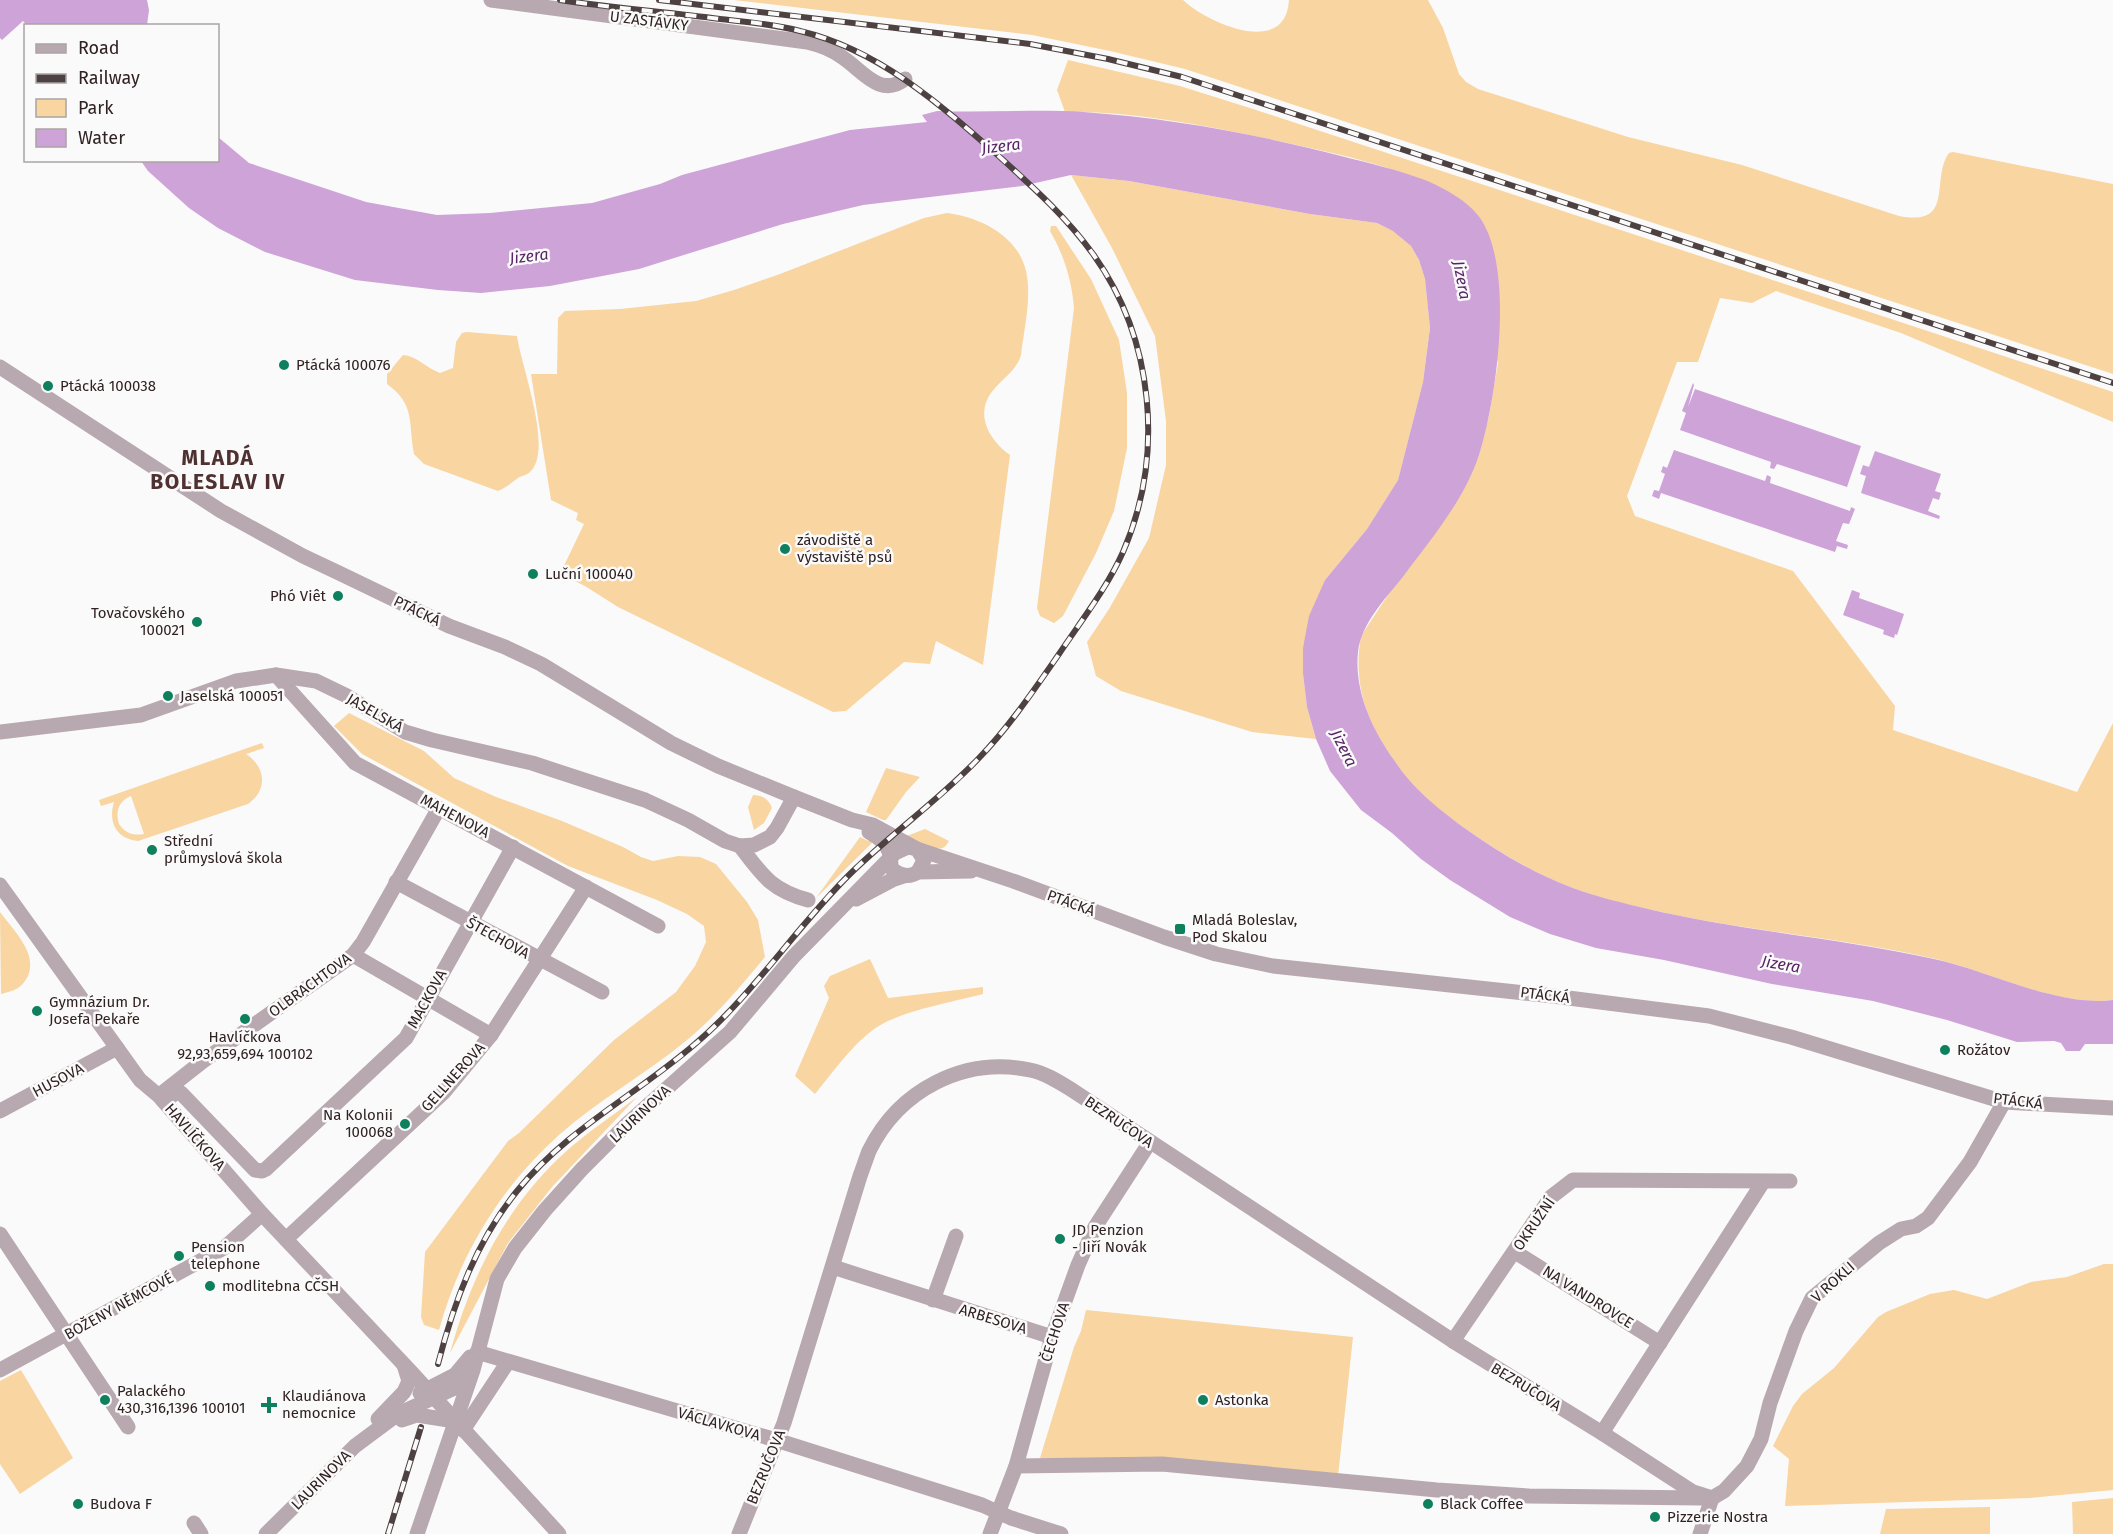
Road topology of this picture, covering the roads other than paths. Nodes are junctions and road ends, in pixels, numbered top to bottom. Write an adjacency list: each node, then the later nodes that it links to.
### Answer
1 (491, 0): 2 (street, U ZASTÁVKY)
2 (905, 79)
3 (0, 367): 6 (street, PTÁCKÁ)
4 (276, 675): 5 (street, JASELSKÁ); 7 (street, MAHENOVA); 9 (street, JASELSKÁ)
5 (0, 732)
6 (794, 797): 8 (street, PTÁCKÁ); 9 (street)
7 (439, 808): 10 (street, MAHENOVA); 15 (street, OLBRACHTOVA)
8 (852, 820): 11 (street, PTÁCKÁ); 12 (street, PTÁCKÁ)
9 (740, 846): 18 (street, JASELSKÁ)
10 (513, 848): 17 (street, MAHENOVA); 20 (street, MACKOVA)
11 (916, 849): 12 (street); 13 (street, PTÁCKÁ); 14 (street)
12 (891, 857): 14 (street); 19 (street, LAURINOVA)
13 (981, 870): 14 (street, PTÁCKÁ); 29 (street, PTÁCKÁ)
14 (911, 874): 19 (street, LAURINOVA)
15 (396, 882): 20 (street, ŠTECHOVA); 22 (street, OLBRACHTOVA)
16 (0, 885): 27 (street, HAVLÍČKOVA)
17 (586, 887): 21 (street, MAHENOVA); 23 (street, GELLNEROVA)
18 (808, 900)
19 (846, 905): 43 (street, LAURINOVA)
20 (470, 922): 23 (street, ŠTECHOVA); 25 (street, MACKOVA)
21 (658, 926)
22 (353, 955): 25 (street); 28 (street, OLBRACHTOVA)
23 (540, 960): 24 (street, ŠTECHOVA); 26 (street, GELLNEROVA)
24 (602, 992)
25 (428, 997): 26 (street); 28 (street, MACKOVA)
26 (491, 1035): 38 (street, GELLNEROVA)
27 (117, 1048): 28 (street, HAVLÍČKOVA); 31 (street, HUSOVA)
28 (162, 1099): 35 (street, HAVLÍČKOVA)
29 (2004, 1102): 30 (street, PTÁCKÁ); 62 (street, V ROKLI)
30 (2113, 1108)
31 (0, 1111)
32 (1150, 1142): 40 (street, BEZRUČOVA); 44 (street, ČECHOVA); 45 (street, BEZRUČOVA)
33 (1790, 1181): 34 (street, OKRUŽNÍ)
34 (1763, 1182): 39 (street, OKRUŽNÍ); 46 (street)
35 (262, 1214): 38 (street, HAVLÍČKOVA); 42 (street, BOŽENY NĚMCOVÉ)
36 (0, 1234): 42 (street)
37 (956, 1236): 41 (street)
38 (286, 1239): 49 (street, HAVLÍČKOVA)
39 (1515, 1252): 45 (street, OKRUŽNÍ); 46 (street, NA VANDROVCE)
40 (833, 1267): 41 (street, ARBESOVA); 59 (street, BEZRUČOVA)
41 (933, 1300): 44 (street, ARBESOVA)
42 (67, 1334): 50 (street, BOŽENY NĚMCOVÉ); 56 (street)
43 (481, 1335): 47 (street, LAURINOVA); 52 (street)
44 (1052, 1337): 61 (street, ČECHOVA)
45 (1453, 1341): 57 (street, BEZRUČOVA)
46 (1660, 1343): 57 (street)
47 (477, 1352): 48 (street, VÁCLAVKOVA); 51 (street, LAURINOVA)
48 (508, 1362): 55 (street); 59 (street, VÁCLAVKOVA)
49 (407, 1368): 52 (street); 53 (street, HAVLÍČKOVA); 54 (street)
50 (0, 1370)
51 (472, 1370): 53 (street); 55 (street, LAURINOVA)
52 (446, 1381): 53 (street)
53 (430, 1394): 54 (street); 55 (street, HAVLÍČKOVA); 58 (street, LAURINOVA)
54 (389, 1408): 60 (street)
55 (459, 1426): 58 (street); 65 (street); 66 (street)
56 (128, 1427)
57 (1602, 1433): 62 (street, BEZRUČOVA)
58 (370, 1436): 60 (street, LAURINOVA)
59 (776, 1440): 63 (street, VÁCLAVKOVA); 67 (street, BEZRUČOVA)
60 (355, 1446): 64 (street, LAURINOVA)
61 (1016, 1466): 62 (street); 63 (street, ČECHOVA)
62 (1712, 1498): 70 (street)
63 (997, 1512): 68 (street, ČECHOVA); 69 (street, VÁCLAVKOVA)
64 (266, 1534)
65 (417, 1534)
66 (559, 1534)
67 (739, 1534)
68 (990, 1534)
69 (1061, 1534)
70 (1700, 1534)

